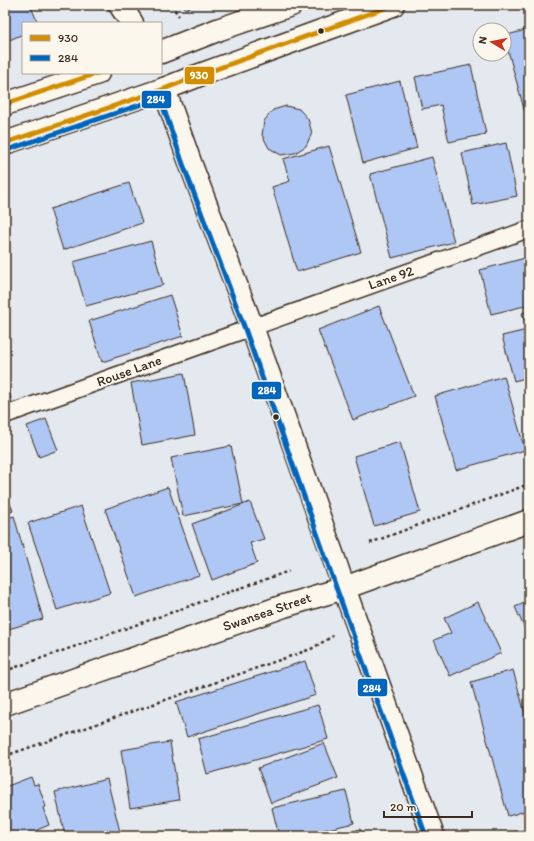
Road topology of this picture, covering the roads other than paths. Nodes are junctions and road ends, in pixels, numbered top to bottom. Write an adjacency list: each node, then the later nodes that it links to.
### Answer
1 (120, 5): 4 (main road)
2 (291, 5): 5 (main road)
3 (393, 5): 7 (main road)
4 (131, 22)
5 (162, 52)
6 (95, 74): 8 (main road)
7 (164, 89): 9 (main road); 11 (main road)
8 (5, 104)
9 (5, 143)
10 (529, 229): 11 (lane, Lane 92)
11 (252, 327): 12 (lane, Rouse Lane); 14 (main road)
12 (5, 415)
13 (529, 520): 14 (main road, Swansea Street)
14 (344, 588): 15 (main road, Swansea Street); 16 (main road)
15 (5, 704)
16 (433, 836)

